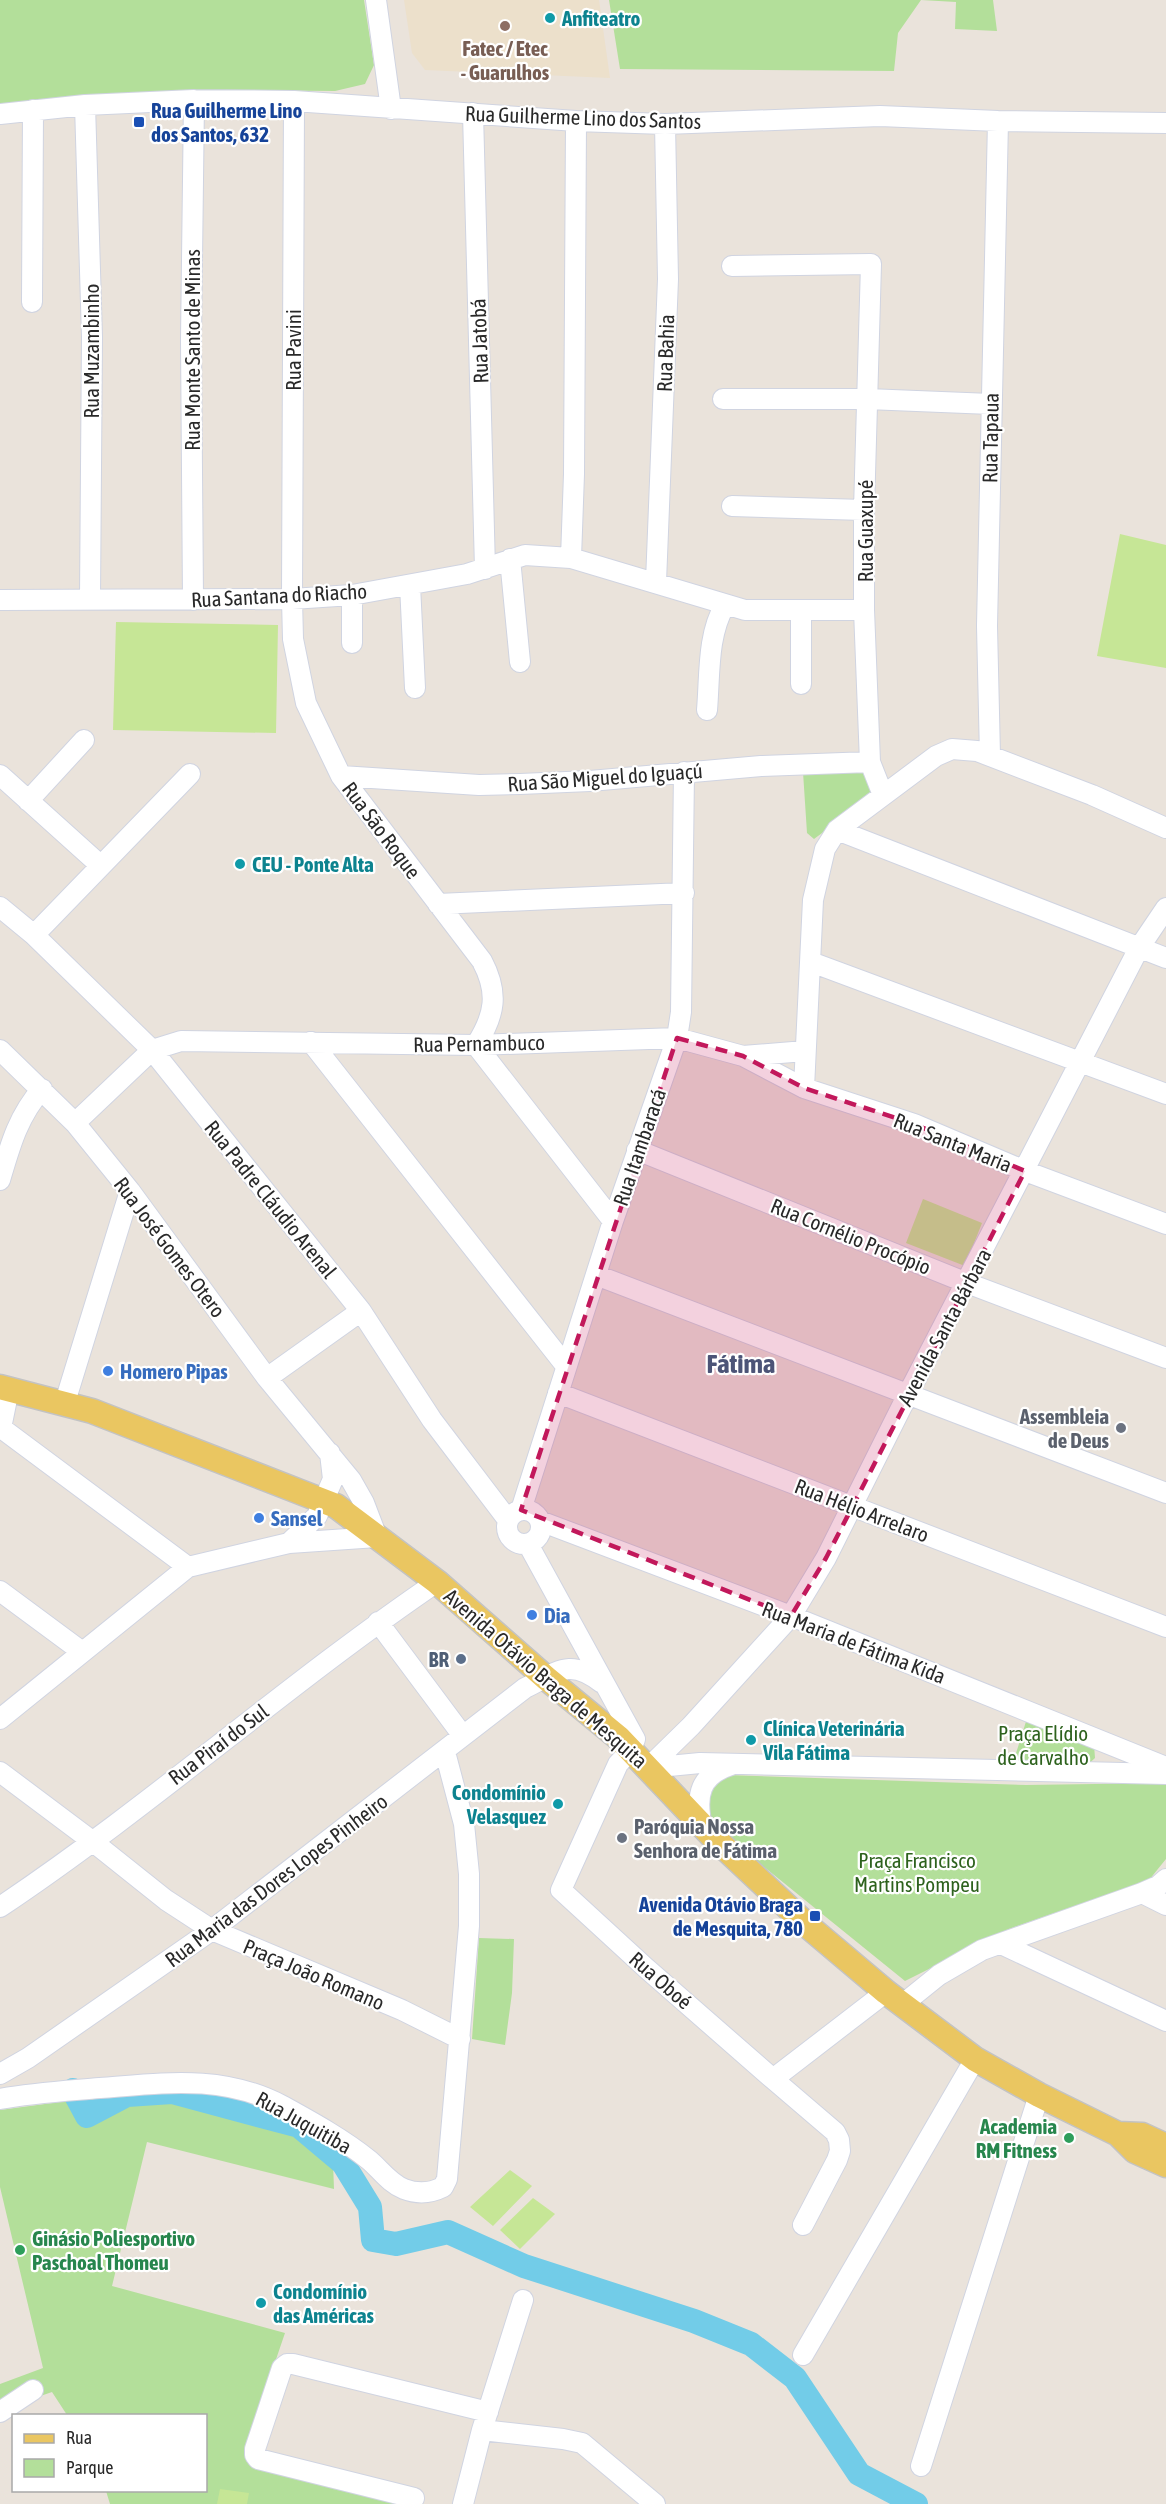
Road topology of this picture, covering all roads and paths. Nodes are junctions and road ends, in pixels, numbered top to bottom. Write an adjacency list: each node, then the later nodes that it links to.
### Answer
1 (376, 0): 5 (street)
2 (194, 100): 3 (street, Rua Guilherme Lino dos Santos); 4 (street, Rua Guilherme Lino dos Santos); 29 (street, Rua Monte Santo de Minas)
3 (294, 101): 5 (street, Rua Guilherme Lino dos Santos); 27 (street, Rua Pavini)
4 (85, 105): 6 (street, Rua Guilherme Lino dos Santos); 26 (street, Rua Muzambinho)
5 (391, 109): 7 (street, Rua Guilherme Lino dos Santos)
6 (33, 110): 8 (street, Rua Guilherme Lino dos Santos); 14 (street)
7 (473, 113): 9 (street, Rua Guilherme Lino dos Santos); 22 (street, Rua Jatobá)
8 (0, 114)
9 (576, 121): 12 (street, Rua Guilherme Lino dos Santos); 20 (street)
10 (998, 121): 11 (street, Rua Guilherme Lino dos Santos); 12 (street, Rua Guilherme Lino dos Santos); 17 (street, Rua Tapaua)
11 (1166, 123)
12 (665, 124): 23 (street, Rua Bahia)
13 (732, 266): 16 (street, Rua Guaxupé)
14 (32, 302)
15 (723, 399): 16 (street)
16 (867, 399): 17 (street); 19 (street, Rua Guaxupé)
17 (991, 404): 39 (street, Rua Tapaua)
18 (732, 506): 19 (street)
19 (864, 510): 32 (street, Rua Guaxupé)
20 (571, 558): 21 (street, Rua Santana do Riacho); 23 (street, Rua Santana do Riacho)
21 (510, 559): 22 (street, Rua Santana do Riacho); 34 (street)
22 (485, 569): 24 (street, Rua Santana do Riacho)
23 (656, 582): 30 (street, Rua Santana do Riacho)
24 (410, 585): 25 (street, Rua Santana do Riacho); 36 (street)
25 (352, 595): 27 (street, Rua Santana do Riacho); 33 (street)
26 (90, 598): 28 (street, Rua Santana do Riacho); 29 (street, Rua Santana do Riacho)
27 (292, 599): 29 (street, Rua Santana do Riacho); 44 (street, Rua São Roque)
28 (0, 600)
29 (193, 600)
30 (726, 605): 31 (street, Rua Santana do Riacho); 37 (street)
31 (801, 610): 32 (street, Rua Santana do Riacho); 35 (street)
32 (864, 610): 40 (street, Rua Guaxupé)
33 (352, 643)
34 (520, 662)
35 (801, 684)
36 (415, 688)
37 (707, 710)
38 (84, 740): 46 (street)
39 (990, 756): 45 (street); 47 (street)
40 (870, 762): 41 (street, Rua São Miguel do Iguaçú); 45 (street, Rua Guaxupé)
41 (684, 772): 44 (street, Rua São Miguel do Iguaçú); 50 (street, Rua Itambaracá)
42 (190, 774): 49 (street)
43 (0, 775): 46 (street)
44 (341, 776): 51 (street, Rua São Roque)
45 (883, 795): 48 (street)
46 (28, 801): 49 (street)
47 (1166, 828)
48 (837, 830): 55 (street); 57 (street)
49 (100, 866): 54 (street)
50 (684, 893): 51 (street); 58 (street, Rua Itambaracá)
51 (438, 904): 60 (street, Rua São Roque)
52 (0, 907): 54 (street, Rua Padre Cláudio Arenal)
53 (1166, 908): 55 (street, Avenida Santa Bárbara)
54 (34, 936): 62 (street, Rua Padre Cláudio Arenal)
55 (1139, 948): 56 (street); 65 (street, Avenida Santa Bárbara)
56 (1166, 958)
57 (811, 962): 63 (street); 65 (street)
58 (677, 1038): 60 (street, Rua Pernambuco); 64 (street, Rua Pernambuco); 71 (street, Rua Itambaracá)
59 (311, 1042): 60 (street, Rua Pernambuco); 62 (street, Rua Pernambuco); 81 (street)
60 (476, 1045): 75 (street)
61 (0, 1050): 67 (street, Rua José Gomes Otero)
62 (152, 1050): 69 (street); 79 (street, Rua Padre Cláudio Arenal)
63 (805, 1051): 64 (street, Rua Pernambuco); 66 (street)
64 (743, 1056): 66 (street, Rua Santa Maria)
65 (1081, 1063): 68 (street); 72 (street, Avenida Santa Bárbara)
66 (804, 1088): 72 (street, Rua Santa Maria)
67 (42, 1089): 69 (street, Rua José Gomes Otero); 70 (street)
68 (1166, 1094)
69 (75, 1123): 74 (street, Rua José Gomes Otero)
70 (6, 1135): 73 (street)
71 (637, 1150): 75 (street, Rua Itambaracá); 78 (street, Rua Cornélio Procópio)
72 (1025, 1171): 76 (street, Rua Santa Maria); 78 (street, Avenida Santa Bárbara)
73 (0, 1180)
74 (130, 1191): 82 (street, Rua José Gomes Otero); 86 (street)
75 (613, 1221): 77 (street, Rua Itambaracá)
76 (1166, 1224)
77 (596, 1275): 81 (street, Rua Itambaracá); 85 (street)
78 (967, 1283): 80 (street, Rua Cornélio Procópio); 85 (street, Avenida Santa Bárbara)
79 (361, 1311): 82 (street); 92 (street, Rua Padre Cláudio Arenal)
80 (1166, 1358)
81 (566, 1366): 84 (street, Rua Itambaracá)
82 (267, 1378): 88 (street, Rua José Gomes Otero)
83 (5, 1388): 86 (main road, Avenida Otávio Braga de Mesquita); 87 (street)
84 (558, 1393): 91 (street, Rua Hélio Arrelaro); 92 (street, Rua Itambaracá)
85 (908, 1394): 89 (street); 91 (street, Avenida Santa Bárbara)
86 (65, 1402): 90 (main road, Avenida Otávio Braga de Mesquita)
87 (1, 1427): 97 (street)
88 (330, 1453): 90 (street); 94 (street, Rua José Gomes Otero)
89 (1166, 1493)
90 (324, 1500): 94 (main road, Avenida Otávio Braga de Mesquita); 95 (street)
91 (853, 1506): 100 (street, Avenida Santa Bárbara); 102 (street, Rua Hélio Arrelaro)
92 (515, 1515): 93 (street); 96 (street)
93 (540, 1521): 96 (street); 100 (street, Rua Maria de Fátima Kida)
94 (378, 1537): 95 (street); 98 (main road, Avenida Otávio Braga de Mesquita)
95 (289, 1543): 97 (street)
96 (528, 1544): 105 (street)
97 (188, 1567): 103 (street)
98 (436, 1582): 101 (street, Rua Piraí do Sul); 104 (main road, Avenida Otávio Braga de Mesquita)
99 (0, 1591): 103 (street)
100 (790, 1616): 107 (street, Avenida Santa Bárbara); 108 (street, Rua Maria de Fátima Kida)
101 (378, 1622): 109 (street); 120 (street, Rua Piraí do Sul)
102 (1166, 1627)
103 (81, 1651): 106 (street)
104 (546, 1678): 105 (street); 109 (street, Rua Maria das Dores Lopes Pinheiro); 110 (main road, Avenida Otávio Braga de Mesquita)
105 (604, 1685): 110 (street)
106 (0, 1719)
107 (692, 1726): 112 (street, Avenida Santa Bárbara); 115 (street, Avenida Santa Bárbara)
108 (1089, 1735): 114 (street, Rua Maria de Fátima Kida); 117 (street)
109 (463, 1736): 111 (street, Rua Maria das Dores Lopes Pinheiro)
110 (631, 1750): 115 (main road, Avenida Otávio Braga de Mesquita); 132 (street, Rua Oboé)
111 (445, 1752): 125 (street, Rua Maria das Dores Lopes Pinheiro); 129 (street)
112 (700, 1763): 113 (street); 115 (street)
113 (731, 1765): 117 (street); 119 (street)
114 (1166, 1767)
115 (648, 1768): 119 (main road, Avenida Otávio Braga de Mesquita)
116 (0, 1772): 120 (street, Praça João Romano)
117 (1083, 1772): 118 (street)
118 (1166, 1774)
119 (702, 1826): 127 (main road, Avenida Otávio Braga de Mesquita)
120 (92, 1841): 124 (street, Rua Piraí do Sul); 125 (street, Praça João Romano)
121 (1166, 1879): 122 (street)
122 (1142, 1893): 123 (street); 126 (street)
123 (1166, 1905)
124 (0, 1907)
125 (212, 1930): 129 (street, Praça João Romano); 131 (street, Rua Maria das Dores Lopes Pinheiro)
126 (1001, 1944): 127 (street); 128 (street)
127 (895, 1998): 130 (main road, Avenida Otávio Braga de Mesquita); 132 (street)
128 (1166, 2021)
129 (460, 2039): 134 (street, Rua Juquitiba)
130 (975, 2059): 133 (main road, Avenida Otávio Braga de Mesquita); 140 (street)
131 (0, 2074)
132 (773, 2079): 138 (street)
133 (1039, 2096): 135 (main road, Avenida Otávio Braga de Mesquita); 144 (street)
134 (0, 2099)
135 (1118, 2134): 136 (main road, Avenida Otávio Braga de Mesquita); 137 (main road, Avenida Otávio Braga de Mesquita)
136 (1166, 2146)
137 (1166, 2165)
138 (803, 2226)
139 (523, 2300): 143 (street)
140 (803, 2355)
141 (33, 2390): 142 (street)
142 (0, 2412)
143 (485, 2421): 145 (street); 146 (street); 147 (street)
144 (921, 2466)
145 (414, 2498)
146 (463, 2504)
147 (655, 2504)

